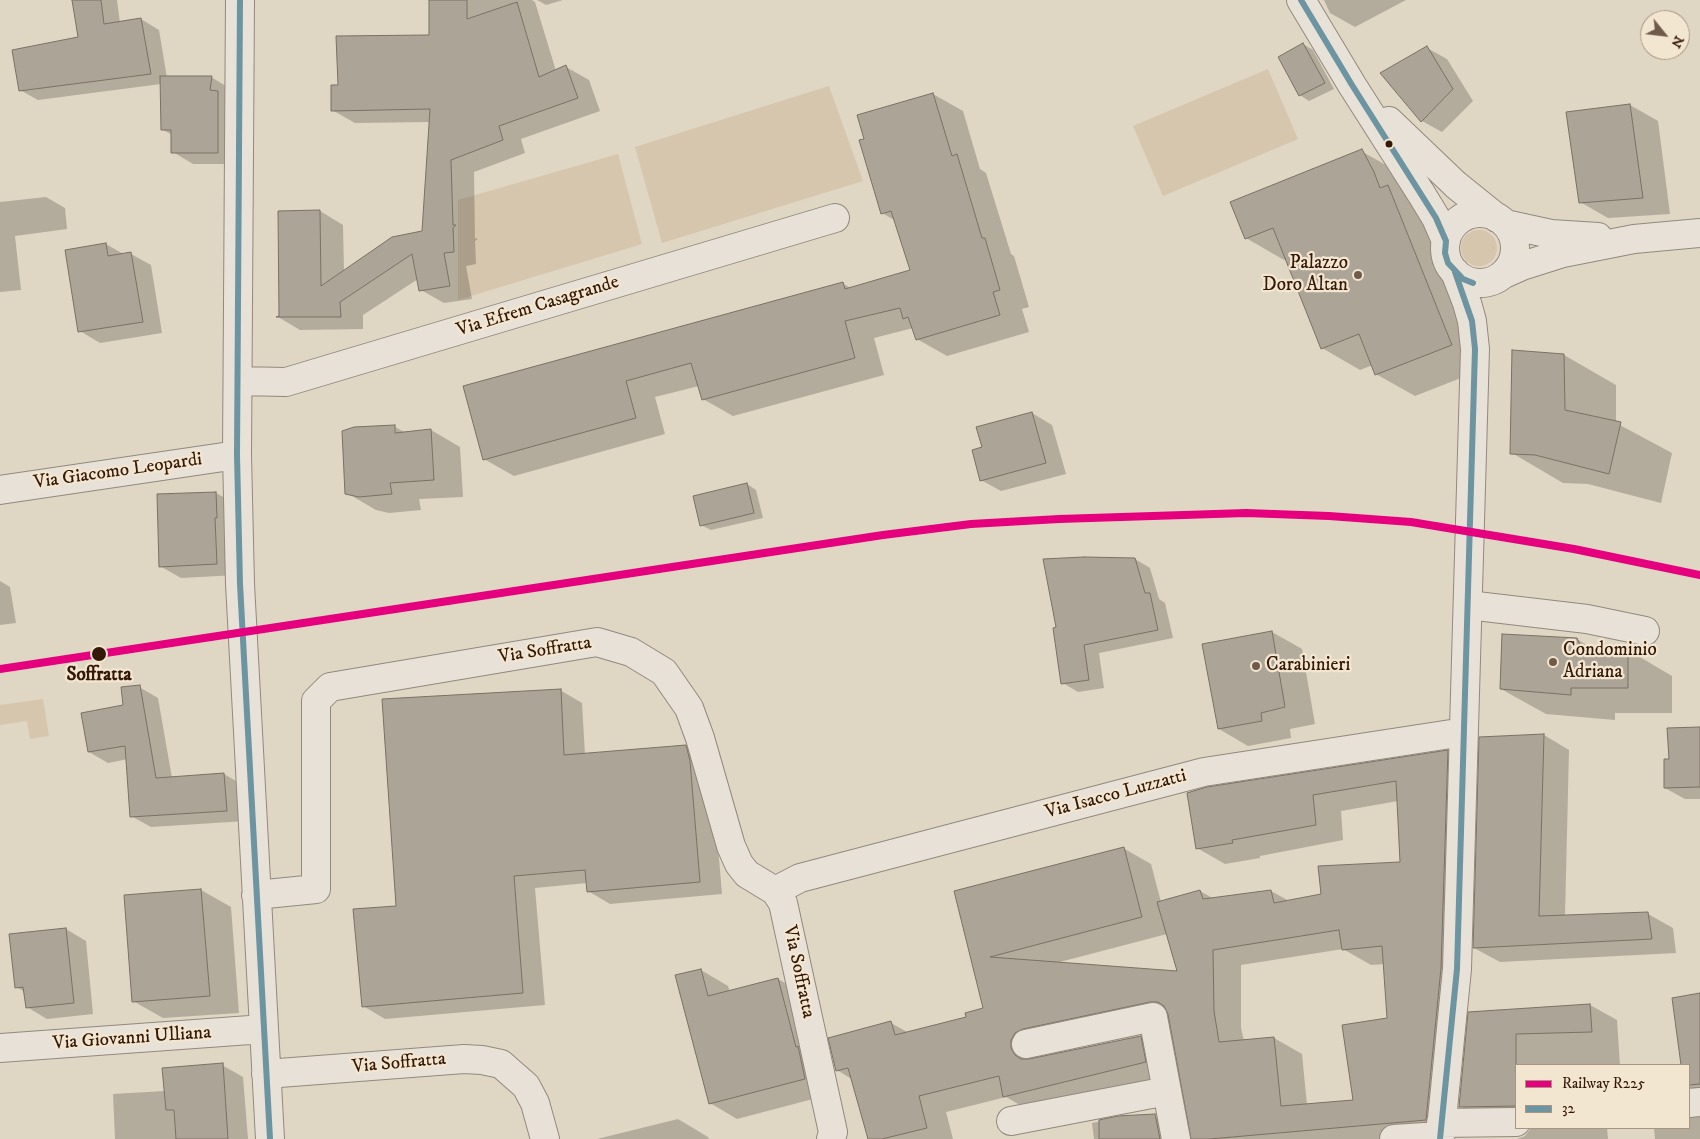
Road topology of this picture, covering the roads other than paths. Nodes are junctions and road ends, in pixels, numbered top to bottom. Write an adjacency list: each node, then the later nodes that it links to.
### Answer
1 (240, 0): 11 (street)
2 (1301, 0): 3 (street)
3 (1352, 85): 5 (street); 8 (street)
4 (835, 218): 11 (street, Via Efrem Casagrande)
5 (1501, 221): 7 (street); 8 (street); 10 (street)
6 (1700, 233): 7 (street)
7 (1634, 239): 10 (street)
8 (1446, 241): 9 (street)
9 (1455, 272): 10 (street); 14 (street)
10 (1504, 274)
11 (238, 381): 12 (street)
12 (237, 455): 13 (street, Via Giacomo Leopardi); 18 (street)
13 (0, 490)
14 (1468, 604): 15 (street); 16 (street)
15 (1645, 631)
16 (1464, 732): 17 (street, Via Isacco Luzzatti); 26 (street)
17 (776, 891): 18 (street, Via Soffratta); 29 (street, Via Soffratta)
18 (256, 895): 19 (street)
19 (264, 1030): 21 (street, Via Giovanni Ulliana); 22 (street)
20 (1026, 1044): 23 (street)
21 (0, 1048)
22 (266, 1074): 27 (street); 28 (street, Via Soffratta)
23 (1167, 1091): 24 (street); 30 (street)
24 (1011, 1121)
25 (1515, 1122): 26 (street)
26 (1440, 1132): 31 (street)
27 (270, 1139)
28 (545, 1139)
29 (831, 1139)
30 (1176, 1139)
31 (1394, 1139)

